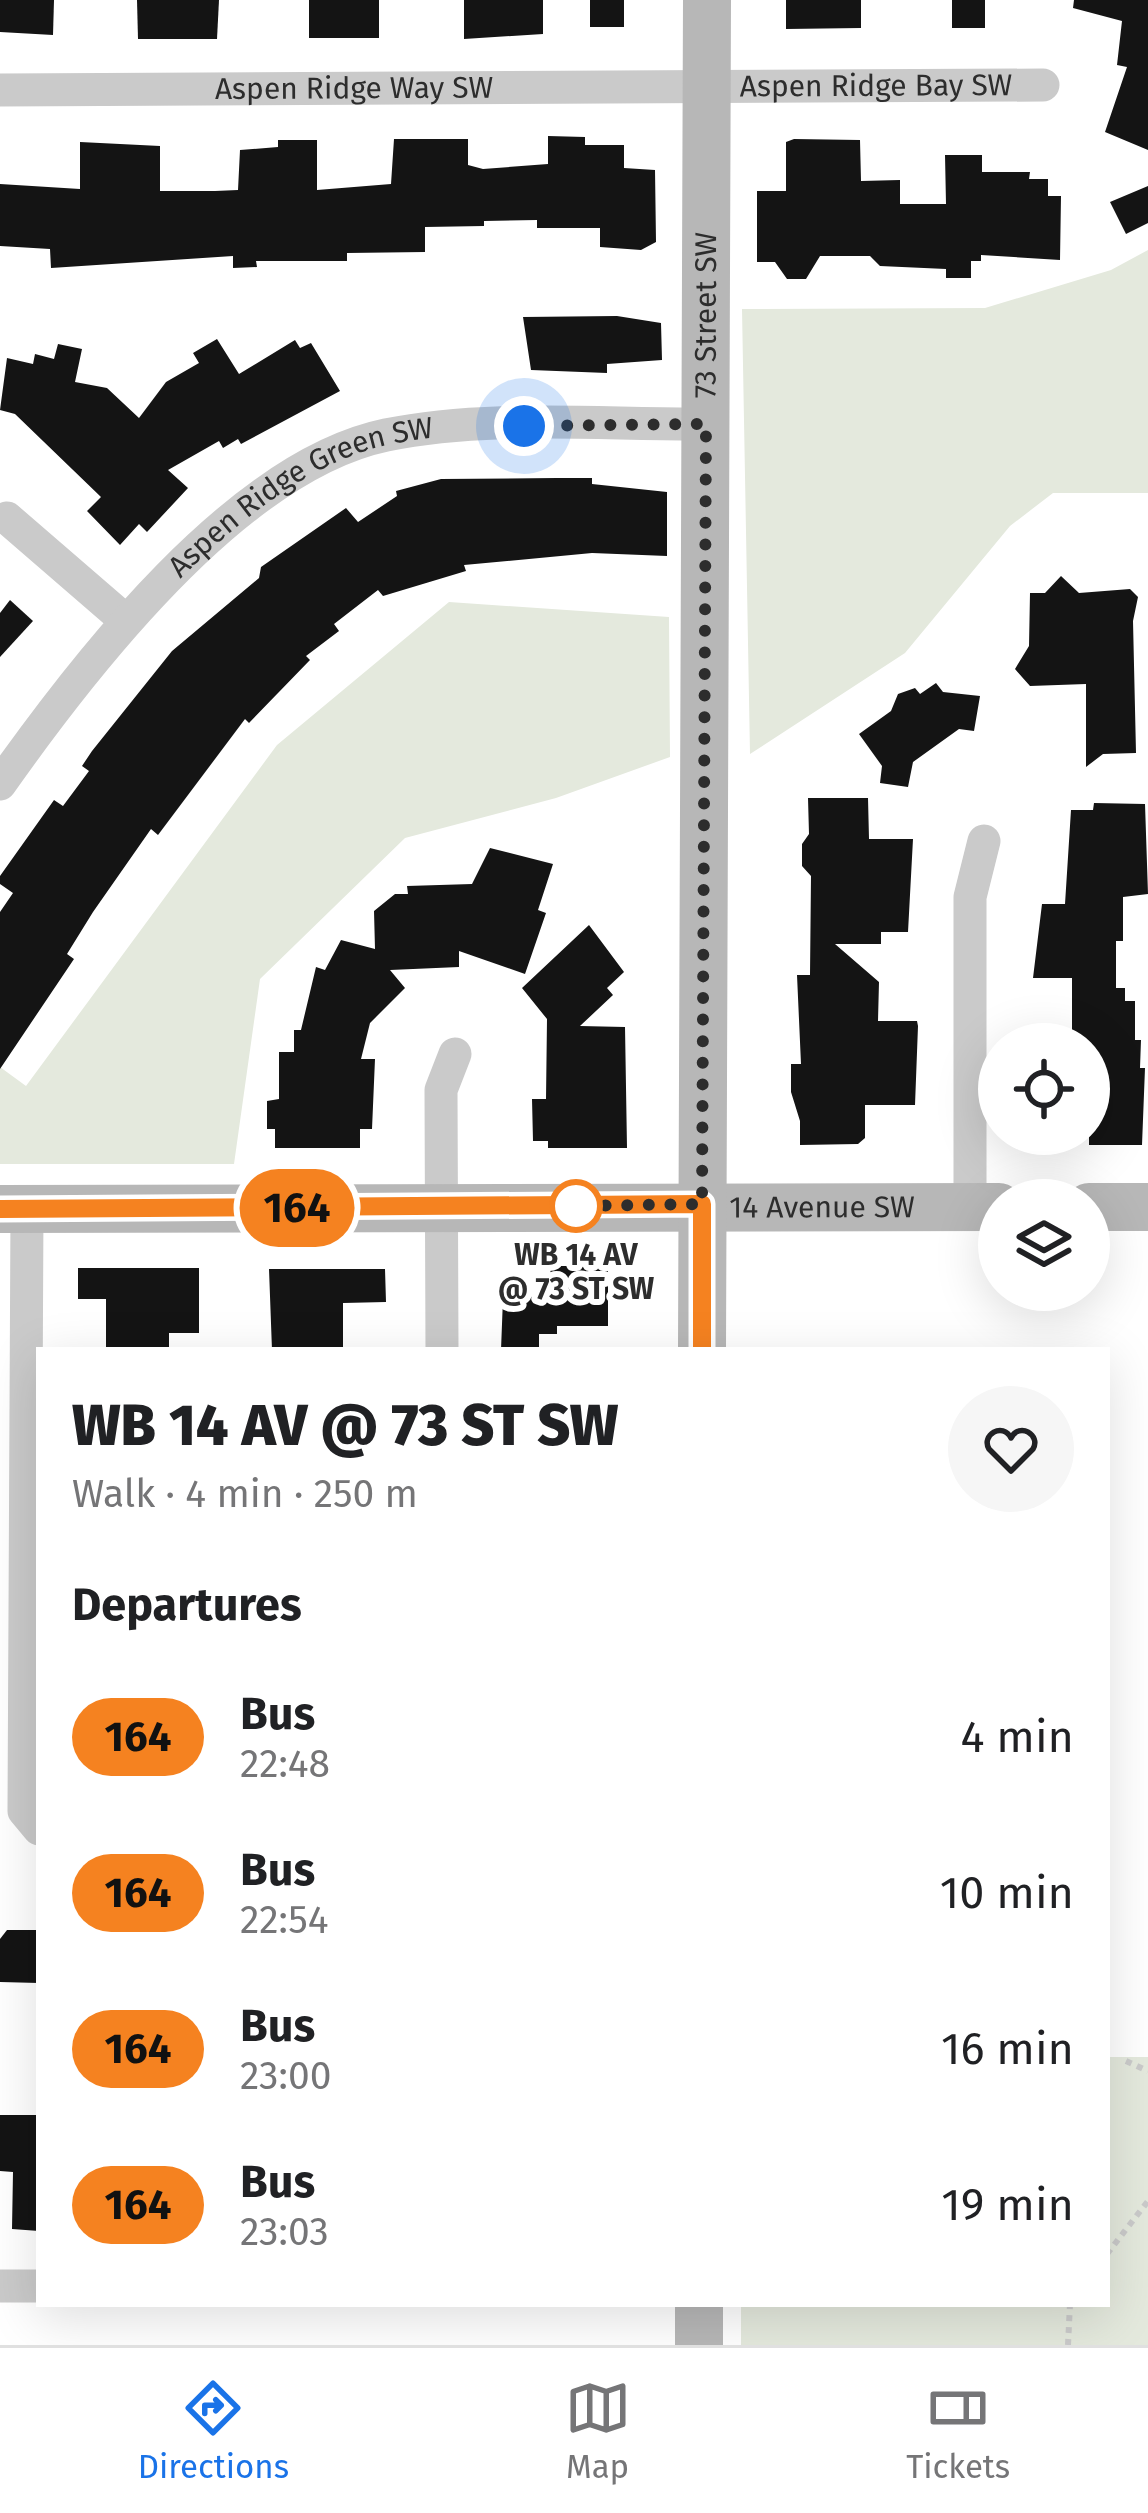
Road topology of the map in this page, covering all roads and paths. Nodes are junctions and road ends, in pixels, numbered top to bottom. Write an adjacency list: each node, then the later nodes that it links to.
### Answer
1 (707, 0): 3 (street, 73 Street SW)
2 (1043, 85): 3 (street, Aspen Ridge Bay SW)
3 (707, 88): 4 (street, Aspen Ridge Way SW); 5 (street, 73 Street SW)
4 (0, 89)
5 (706, 424): 7 (street, Aspen Ridge Green SW); 12 (street, 73 Street SW)
6 (7, 518): 7 (street)
7 (125, 620): 8 (street, Aspen Ridge Green SW)
8 (0, 784)
9 (984, 841): 11 (street)
10 (454, 1054): 16 (street)
11 (983, 1179)
12 (702, 1204): 13 (street, 14 Avenue SW); 16 (street, 14 Avenue SW); 19 (street, 73 Street SW)
13 (978, 1207)
14 (1110, 1207): 15 (street)
15 (1148, 1207)
16 (441, 1208): 17 (street, 14 Avenue SW); 18 (street)
17 (14, 1209): 20 (street)
18 (442, 1347)
19 (701, 1347)
20 (36, 1825)
21 (1126, 2061): 22 (path)
22 (1148, 2071)
23 (1148, 2201): 24 (path)
24 (1110, 2250)
25 (0, 2286): 26 (street)
26 (36, 2286)
27 (698, 2307): 29 (street)
28 (1070, 2307): 30 (path)
29 (699, 2345)
30 (1068, 2345)

